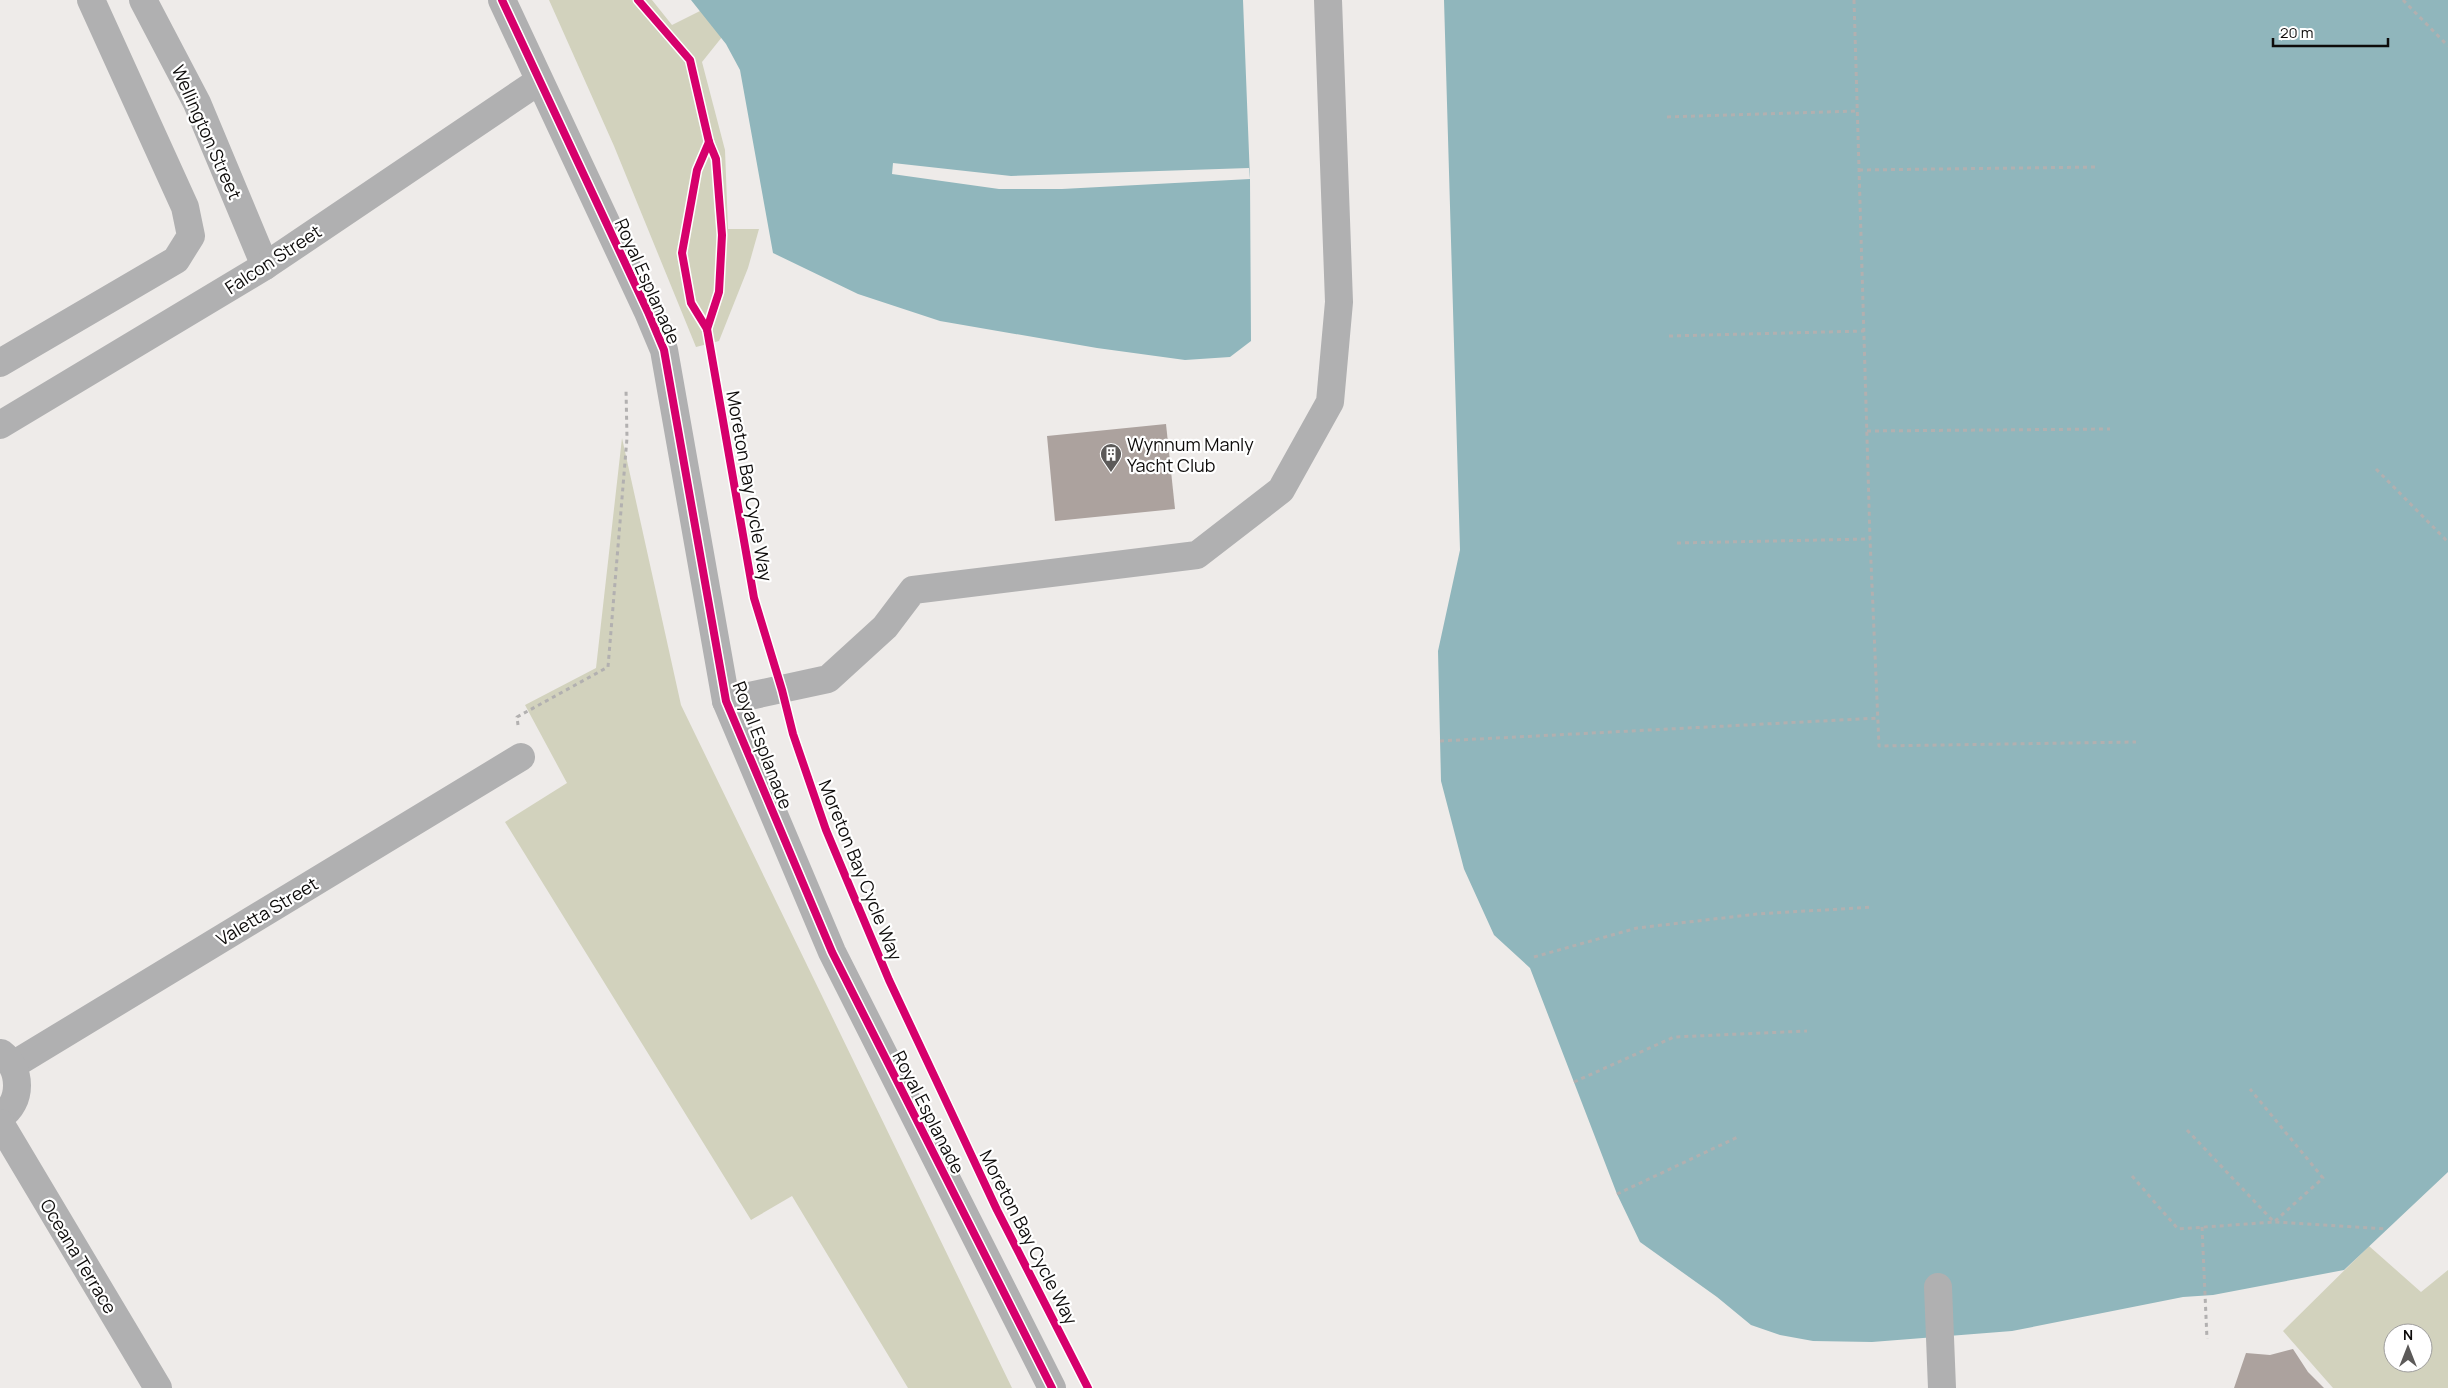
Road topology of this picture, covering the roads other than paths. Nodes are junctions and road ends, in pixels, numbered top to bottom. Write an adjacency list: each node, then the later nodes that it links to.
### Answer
1 (91, 0): 7 (street)
2 (143, 0): 6 (street, Wellington Street)
3 (502, 0): 5 (street, Royal Esplanade)
4 (1328, 0): 9 (street)
5 (539, 81): 6 (street, Falcon Street); 9 (street, Royal Esplanade)
6 (265, 266): 8 (street, Falcon Street)
7 (0, 363)
8 (0, 425)
9 (726, 701): 16 (street, Royal Esplanade)
10 (521, 757): 11 (street, Valetta Street)
11 (6, 1058): 12 (street)
12 (0, 1117)
13 (0, 1123): 15 (street, Oceana Terrace)
14 (1938, 1287): 17 (street)
15 (158, 1388)
16 (1052, 1388)
17 (1942, 1388)

